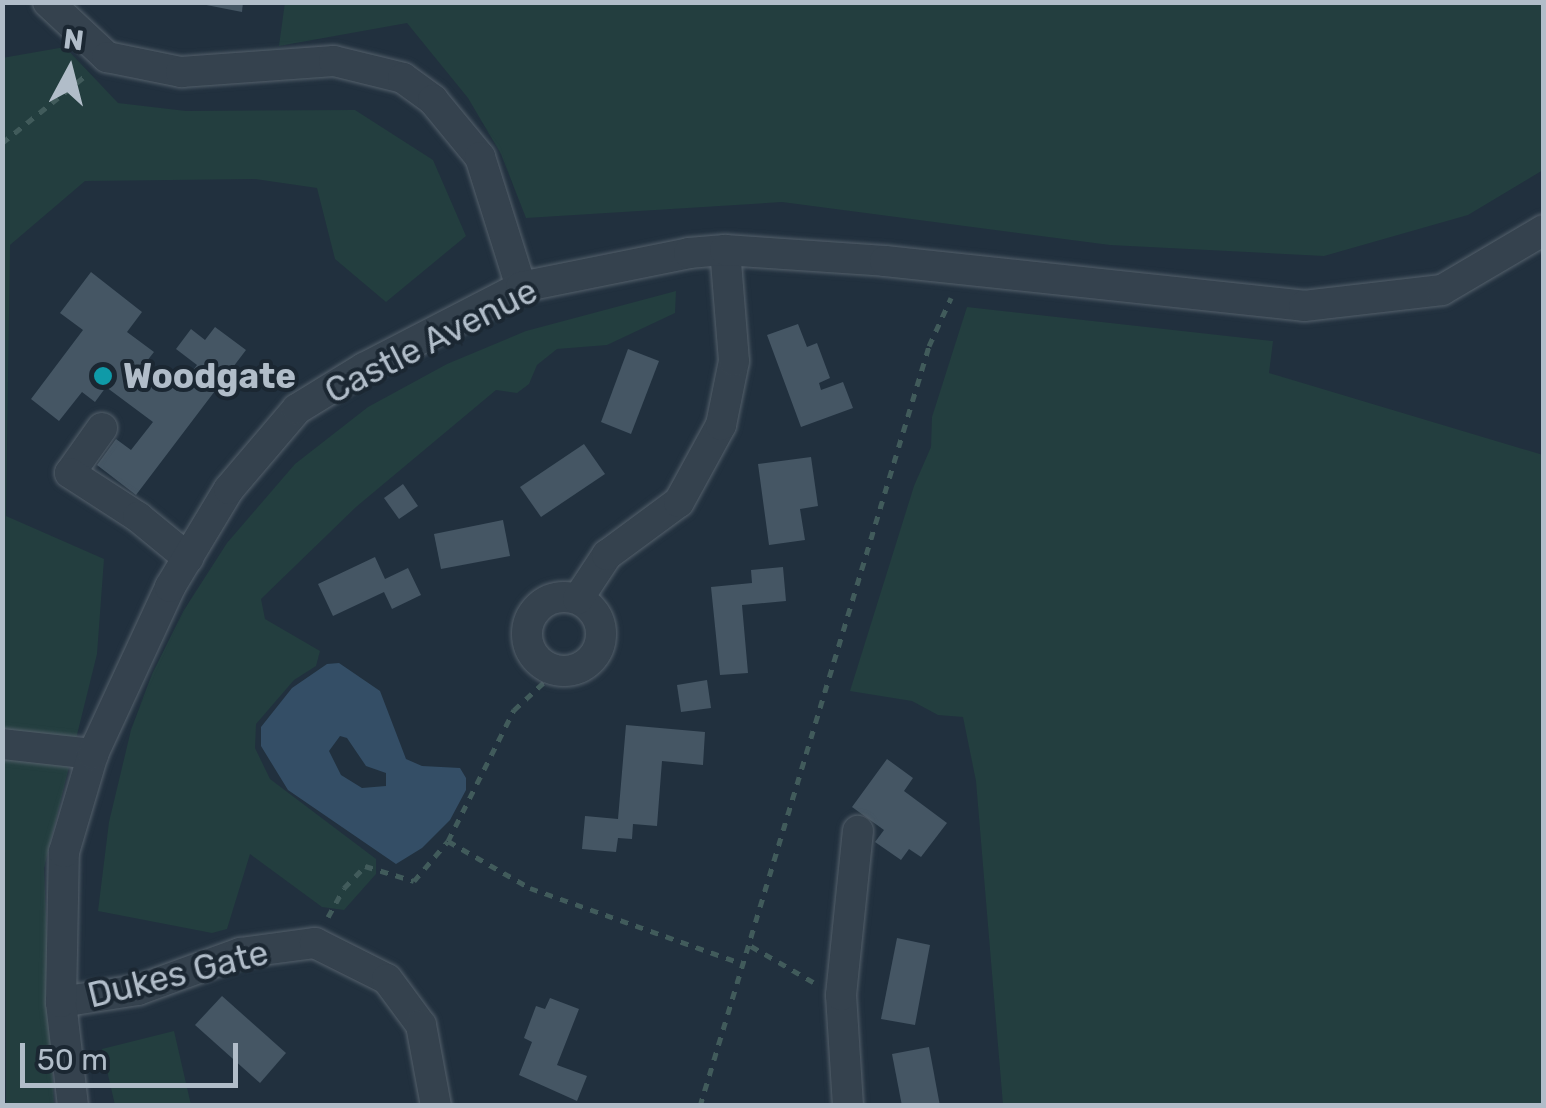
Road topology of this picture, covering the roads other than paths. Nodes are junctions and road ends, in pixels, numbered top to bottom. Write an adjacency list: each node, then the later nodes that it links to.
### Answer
1 (48, 2): 4 (street)
2 (1544, 230): 3 (street, Castle Avenue)
3 (725, 250): 4 (street, Castle Avenue); 7 (street)
4 (521, 287): 6 (street, Castle Avenue)
5 (102, 428): 6 (street)
6 (188, 558): 9 (street, Castle Avenue)
7 (578, 599): 7 (street)
8 (2, 744): 9 (street)
9 (93, 754): 11 (street, Castle Avenue)
10 (858, 831): 14 (street)
11 (61, 1002): 12 (street, Castle Avenue); 13 (street, Dukes Gate)
12 (73, 1106)
13 (436, 1106)
14 (848, 1106)

